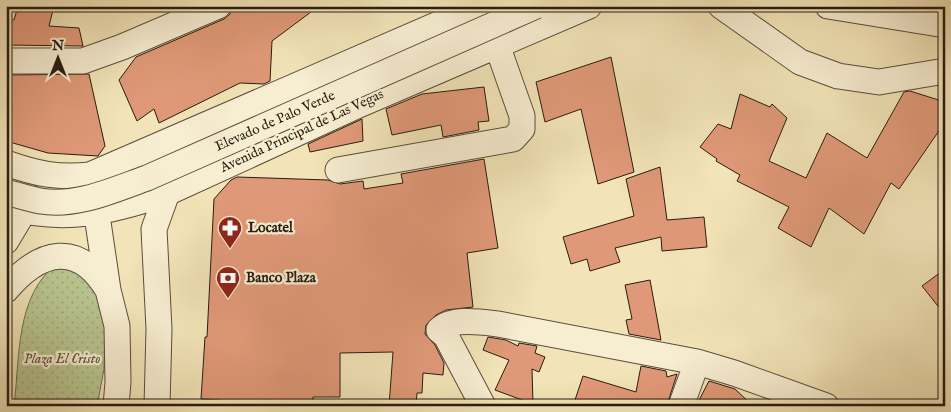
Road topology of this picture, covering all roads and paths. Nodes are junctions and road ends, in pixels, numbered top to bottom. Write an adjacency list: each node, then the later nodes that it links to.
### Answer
1 (218, 6): 9 (street)
2 (480, 6): 14 (street)
3 (536, 6): 15 (street, Elevado de Palo Verde, bridge)
4 (588, 6): 8 (street, Avenida Principal de Las Vegas)
5 (722, 6): 10 (street)
6 (828, 6): 7 (street)
7 (945, 24)
8 (497, 45): 12 (street); 16 (street, Avenida Principal de Las Vegas)
9 (6, 61)
10 (945, 71)
11 (6, 163): 13 (street)
12 (338, 170)
13 (37, 174): 14 (street); 17 (street)
14 (90, 175): 18 (street)
15 (6, 192)
16 (167, 193): 18 (street, Avenida Principal de Las Vegas); 24 (street)
17 (15, 209): 18 (street, Avenida Principal de Las Vegas); 19 (street)
18 (98, 211): 21 (street)
19 (6, 241)
20 (6, 290): 21 (street)
21 (108, 290): 23 (street)
22 (697, 362): 25 (street); 26 (street); 27 (street)
23 (116, 406)
24 (157, 406)
25 (483, 406)
26 (681, 406)
27 (826, 406)

